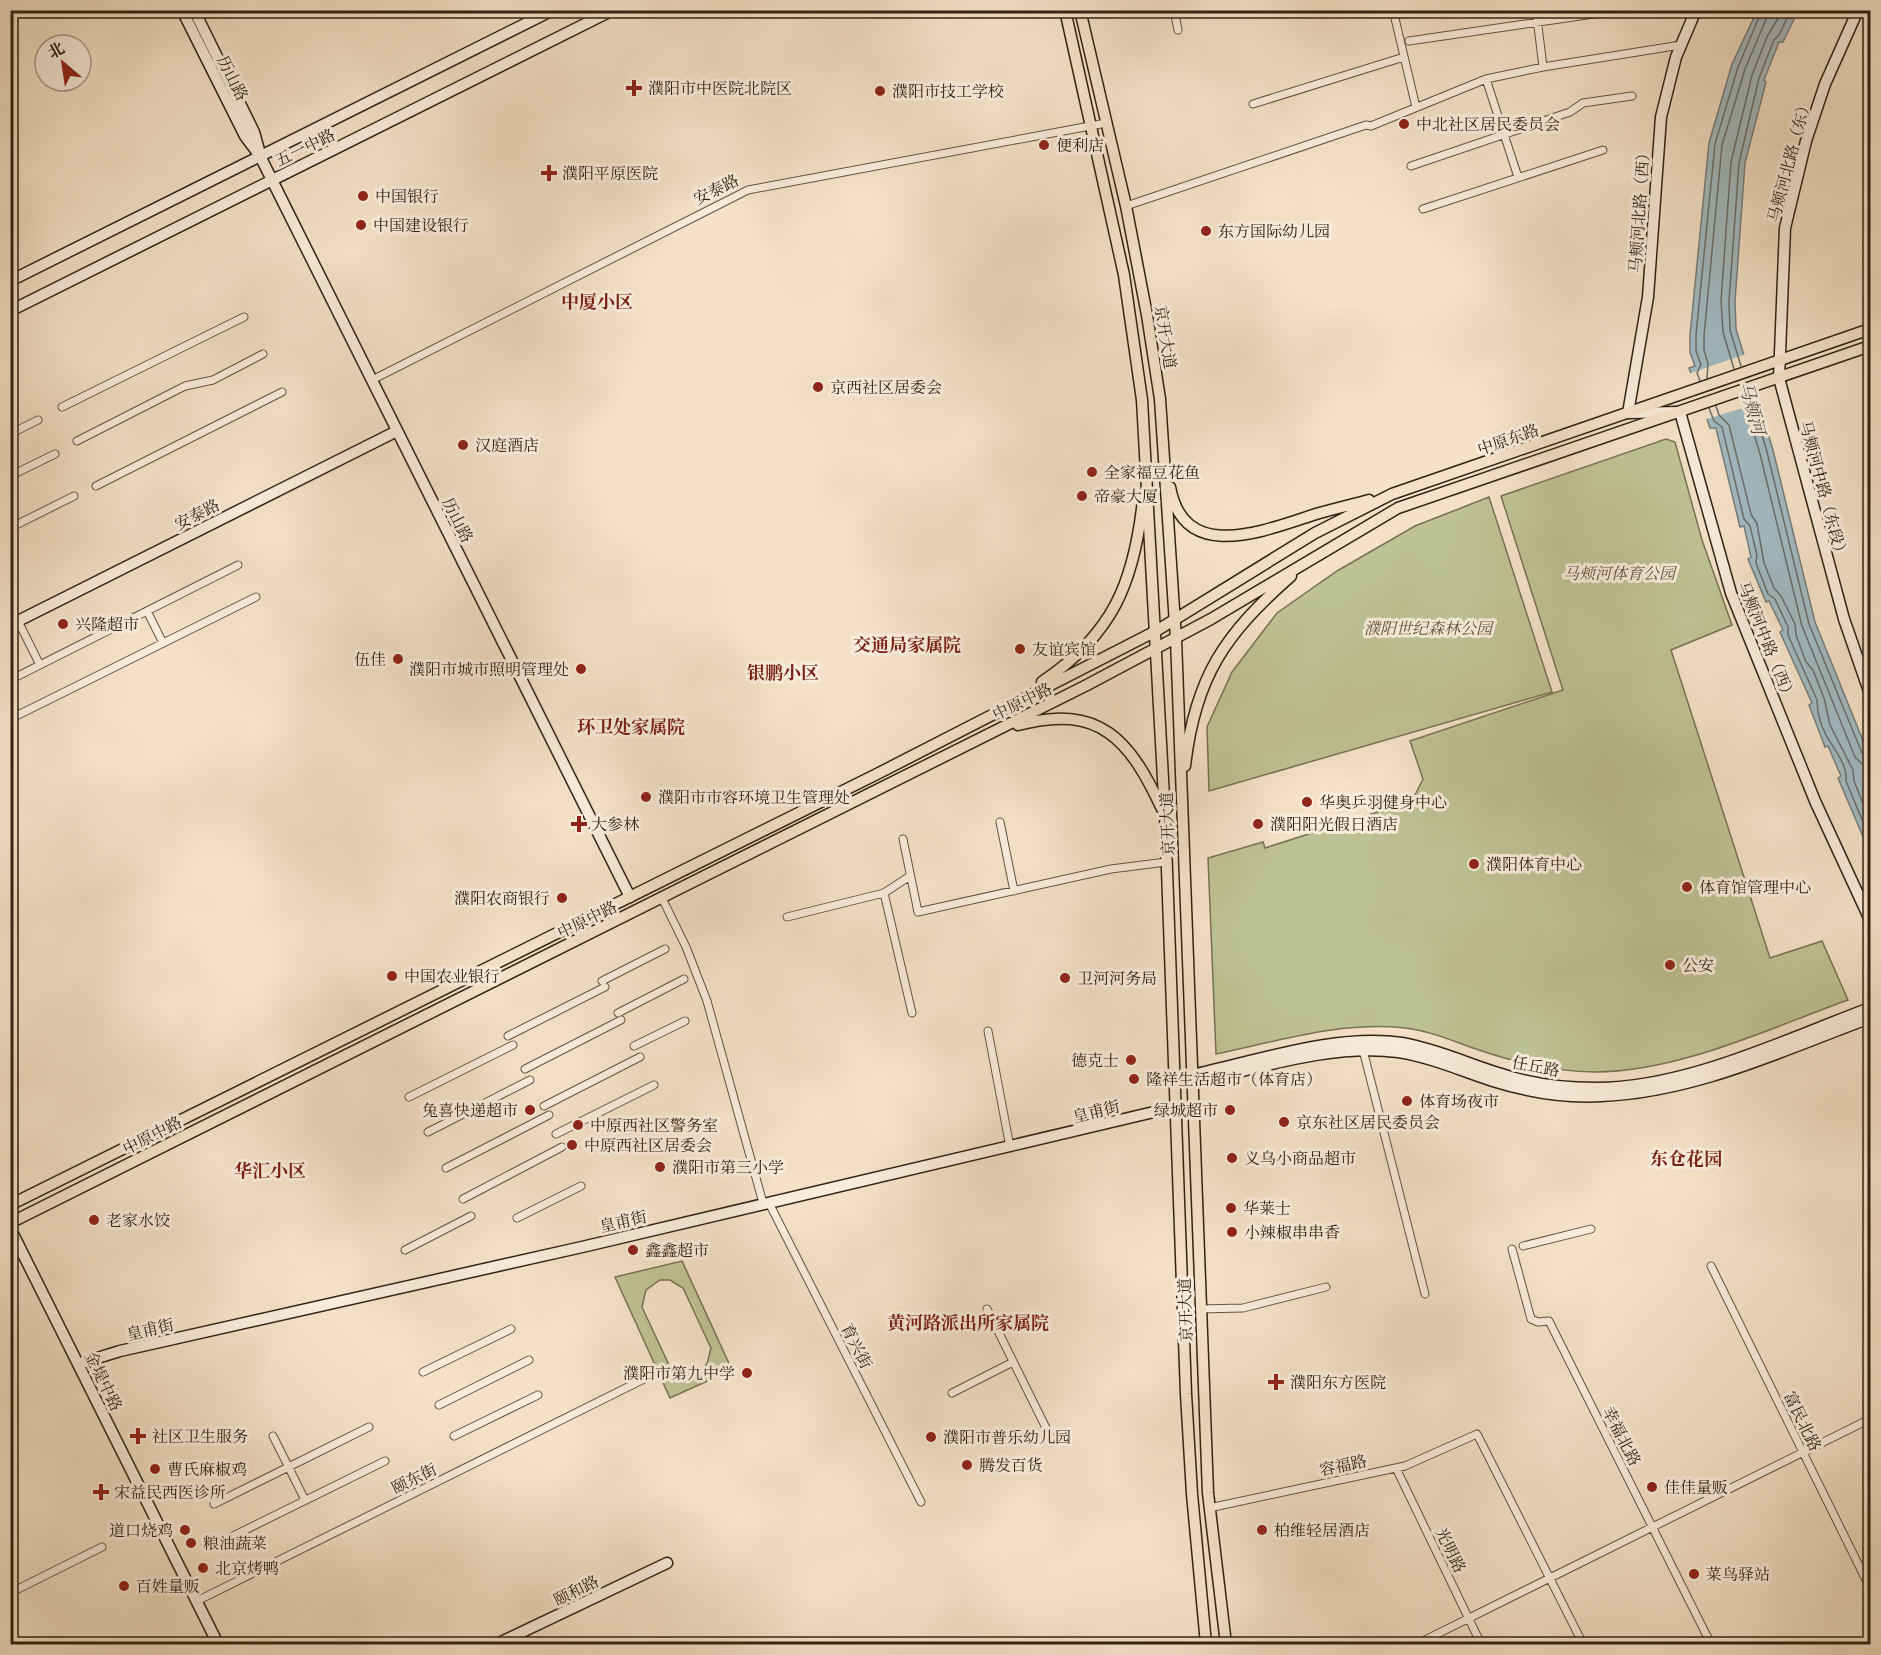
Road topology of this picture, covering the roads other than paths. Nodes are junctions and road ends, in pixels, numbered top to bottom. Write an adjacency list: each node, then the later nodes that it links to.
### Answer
1 (182, 10): 27 (street, 历山路)
2 (194, 10): 27 (street, 历山路)
3 (553, 10): 27 (street, 五一中路)
4 (612, 10): 30 (street, 五一中路)
5 (1065, 10): 24 (main road, 京开大道)
6 (1080, 10): 23 (main road, 京开大道)
7 (1174, 10): 14 (street)
8 (1393, 10): 17 (street)
9 (1536, 10): 13 (street)
10 (1621, 10): 13 (street)
11 (1696, 10): 16 (street, 马颊河北路（西）)
12 (1858, 10): 39 (street, 马颊河北路（东）)
13 (1538, 22): 15 (street); 18 (street)
14 (1178, 30)
15 (1409, 41)
16 (1681, 45): 18 (street); 45 (street, 马颊河北路（西）)
17 (1404, 57): 21 (street); 22 (street)
18 (1543, 67): 19 (street)
19 (1486, 79): 22 (street); 25 (street)
20 (1632, 96): 25 (street)
21 (1253, 104)
22 (1416, 106): 31 (street)
23 (1106, 123): 24 (street, 安泰路); 31 (main road, 京开大道)
24 (1091, 126): 41 (street, 安泰路); 52 (main road, 京开大道)
25 (1504, 134): 28 (street); 29 (street)
26 (1603, 150): 29 (street)
27 (260, 156): 30 (street, 历山路); 33 (street, 五一中路)
28 (1411, 166)
29 (1518, 177): 32 (street)
30 (272, 180): 34 (street, 五一中路); 41 (street, 历山路)
31 (1126, 206): 50 (main road, 京开大道)
32 (1423, 208)
33 (10, 281)
34 (10, 310)
35 (244, 317): 43 (street)
36 (1870, 329): 39 (main road, 中原东路)
37 (1870, 346): 40 (main road, 中原东路)
38 (263, 354): 49 (street)
39 (1780, 361): 40 (street, 马颊河中路（东段）); 45 (main road, 中原东路)
40 (1779, 378): 44 (main road, 中原东路); 70 (street, 马颊河中路（东段）)
41 (372, 380): 47 (street, 历山路)
42 (282, 392): 54 (street)
43 (62, 407)
44 (1680, 412): 45 (street); 58 (main road, 中原东路); 85 (street, 马颊河中路（西）)
45 (1628, 414): 55 (main road, 中原东路)
46 (38, 420): 48 (street)
47 (397, 431): 63 (street, 安泰路); 82 (street, 历山路)
48 (10, 434)
49 (77, 441)
50 (1163, 442): 55 (main road); 62 (main road, 京开大道)
51 (55, 454): 53 (street)
52 (1147, 470): 64 (main road, 京开大道); 72 (main road)
53 (10, 476)
54 (96, 486)
55 (1392, 494): 62 (main road, 中原东路)
56 (74, 496): 57 (street)
57 (10, 528)
58 (1312, 558): 65 (main road, 中原东路); 74 (main road)
59 (238, 565): 61 (street)
60 (256, 597): 66 (street)
61 (147, 611): 66 (street); 68 (street)
62 (1174, 620): 64 (main road, 中原中路); 65 (main road, 京开大道)
63 (14, 623): 68 (street)
64 (1155, 631): 67 (main road, 京开大道); 72 (main road, 中原中路)
65 (1176, 639): 67 (main road, 中原中路); 74 (main road, 京开大道)
66 (163, 643): 71 (street)
67 (1156, 649): 73 (main road, 中原中路); 75 (main road, 京开大道)
68 (40, 665): 69 (street)
69 (10, 680)
70 (1870, 694)
71 (10, 719)
72 (980, 721): 82 (main road, 中原中路)
73 (994, 731): 75 (main road); 83 (main road, 中原中路)
74 (1181, 802): 99 (main road, 京开大道)
75 (1165, 815): 78 (main road, 京开大道)
76 (1000, 822): 80 (street)
77 (903, 840): 79 (street)
78 (1166, 862): 80 (street); 104 (main road, 京开大道)
79 (910, 876): 80 (street); 81 (street)
80 (1014, 891)
81 (884, 893): 84 (street); 89 (street)
82 (630, 897): 114 (main road, 中原中路)
83 (662, 898): 113 (street, 育兴街); 117 (main road, 中原中路)
84 (787, 917)
85 (1870, 920)
86 (665, 949): 93 (street)
87 (684, 979): 98 (street)
88 (1870, 1008): 99 (street, 任丘路)
89 (912, 1013)
90 (1870, 1018): 96 (street, 任丘路)
91 (686, 1021): 95 (street)
92 (988, 1031): 108 (street)
93 (508, 1036)
94 (513, 1045): 102 (street)
95 (634, 1046)
96 (1363, 1050): 99 (street, 任丘路); 125 (street)
97 (640, 1057): 103 (street)
98 (525, 1069)
99 (1192, 1079): 127 (main road, 京开大道)
100 (530, 1080): 106 (street)
101 (654, 1085): 107 (street)
102 (410, 1097)
103 (544, 1106)
104 (1175, 1107): 108 (street, 皇甫街); 161 (main road, 京开大道)
105 (549, 1115): 110 (street)
106 (428, 1132)
107 (556, 1134)
108 (1010, 1147): 113 (street, 皇甫街)
109 (562, 1148): 112 (street)
110 (446, 1168)
111 (581, 1186): 116 (street)
112 (463, 1199)
113 (766, 1203): 131 (street, 皇甫街); 147 (street, 育兴街)
114 (10, 1206)
115 (471, 1216): 122 (street)
116 (517, 1218)
117 (10, 1223)
118 (10, 1228): 131 (street, 金堤中路)
119 (1591, 1228): 120 (street)
120 (1523, 1246)
121 (1512, 1249): 150 (street, 幸福北路)
122 (405, 1250)
123 (1711, 1266): 142 (street, 富民北路)
124 (1326, 1287): 127 (street)
125 (1425, 1294)
126 (987, 1309): 130 (street)
127 (1200, 1309): 149 (main road, 京开大道)
128 (511, 1329): 132 (street)
129 (529, 1360): 136 (street)
130 (1013, 1362): 134 (street); 141 (street)
131 (78, 1364): 157 (street, 金堤中路)
132 (423, 1372)
133 (644, 1379): 157 (street, 颐东街)
134 (952, 1393)
135 (538, 1395): 140 (street)
136 (439, 1406)
137 (1870, 1419): 142 (street)
138 (369, 1427): 144 (street)
139 (273, 1436): 144 (street)
140 (454, 1436)
141 (1050, 1436)
142 (1803, 1452): 150 (street); 155 (street, 富民北路)
143 (385, 1461): 146 (street)
144 (289, 1467): 146 (street); 148 (street)
145 (1396, 1468): 149 (street, 容福路); 154 (street, 容福路); 158 (street, 光明路)
146 (306, 1500): 151 (street)
147 (921, 1502)
148 (214, 1504)
149 (1209, 1508): 162 (main road, 京开大道)
150 (1652, 1527): 154 (street); 166 (street, 幸福北路)
151 (231, 1537)
152 (102, 1547): 156 (street)
153 (667, 1563): 160 (street, 颐和路)
154 (1550, 1578): 158 (street); 165 (street)
155 (1870, 1588)
156 (10, 1593)
157 (197, 1601): 159 (street, 金堤中路)
158 (1469, 1618): 163 (street); 164 (street, 光明路)
159 (218, 1644)
160 (497, 1644)
161 (1206, 1644)
162 (1226, 1644)
163 (1417, 1644)
164 (1481, 1644)
165 (1583, 1644)
166 (1711, 1644)

